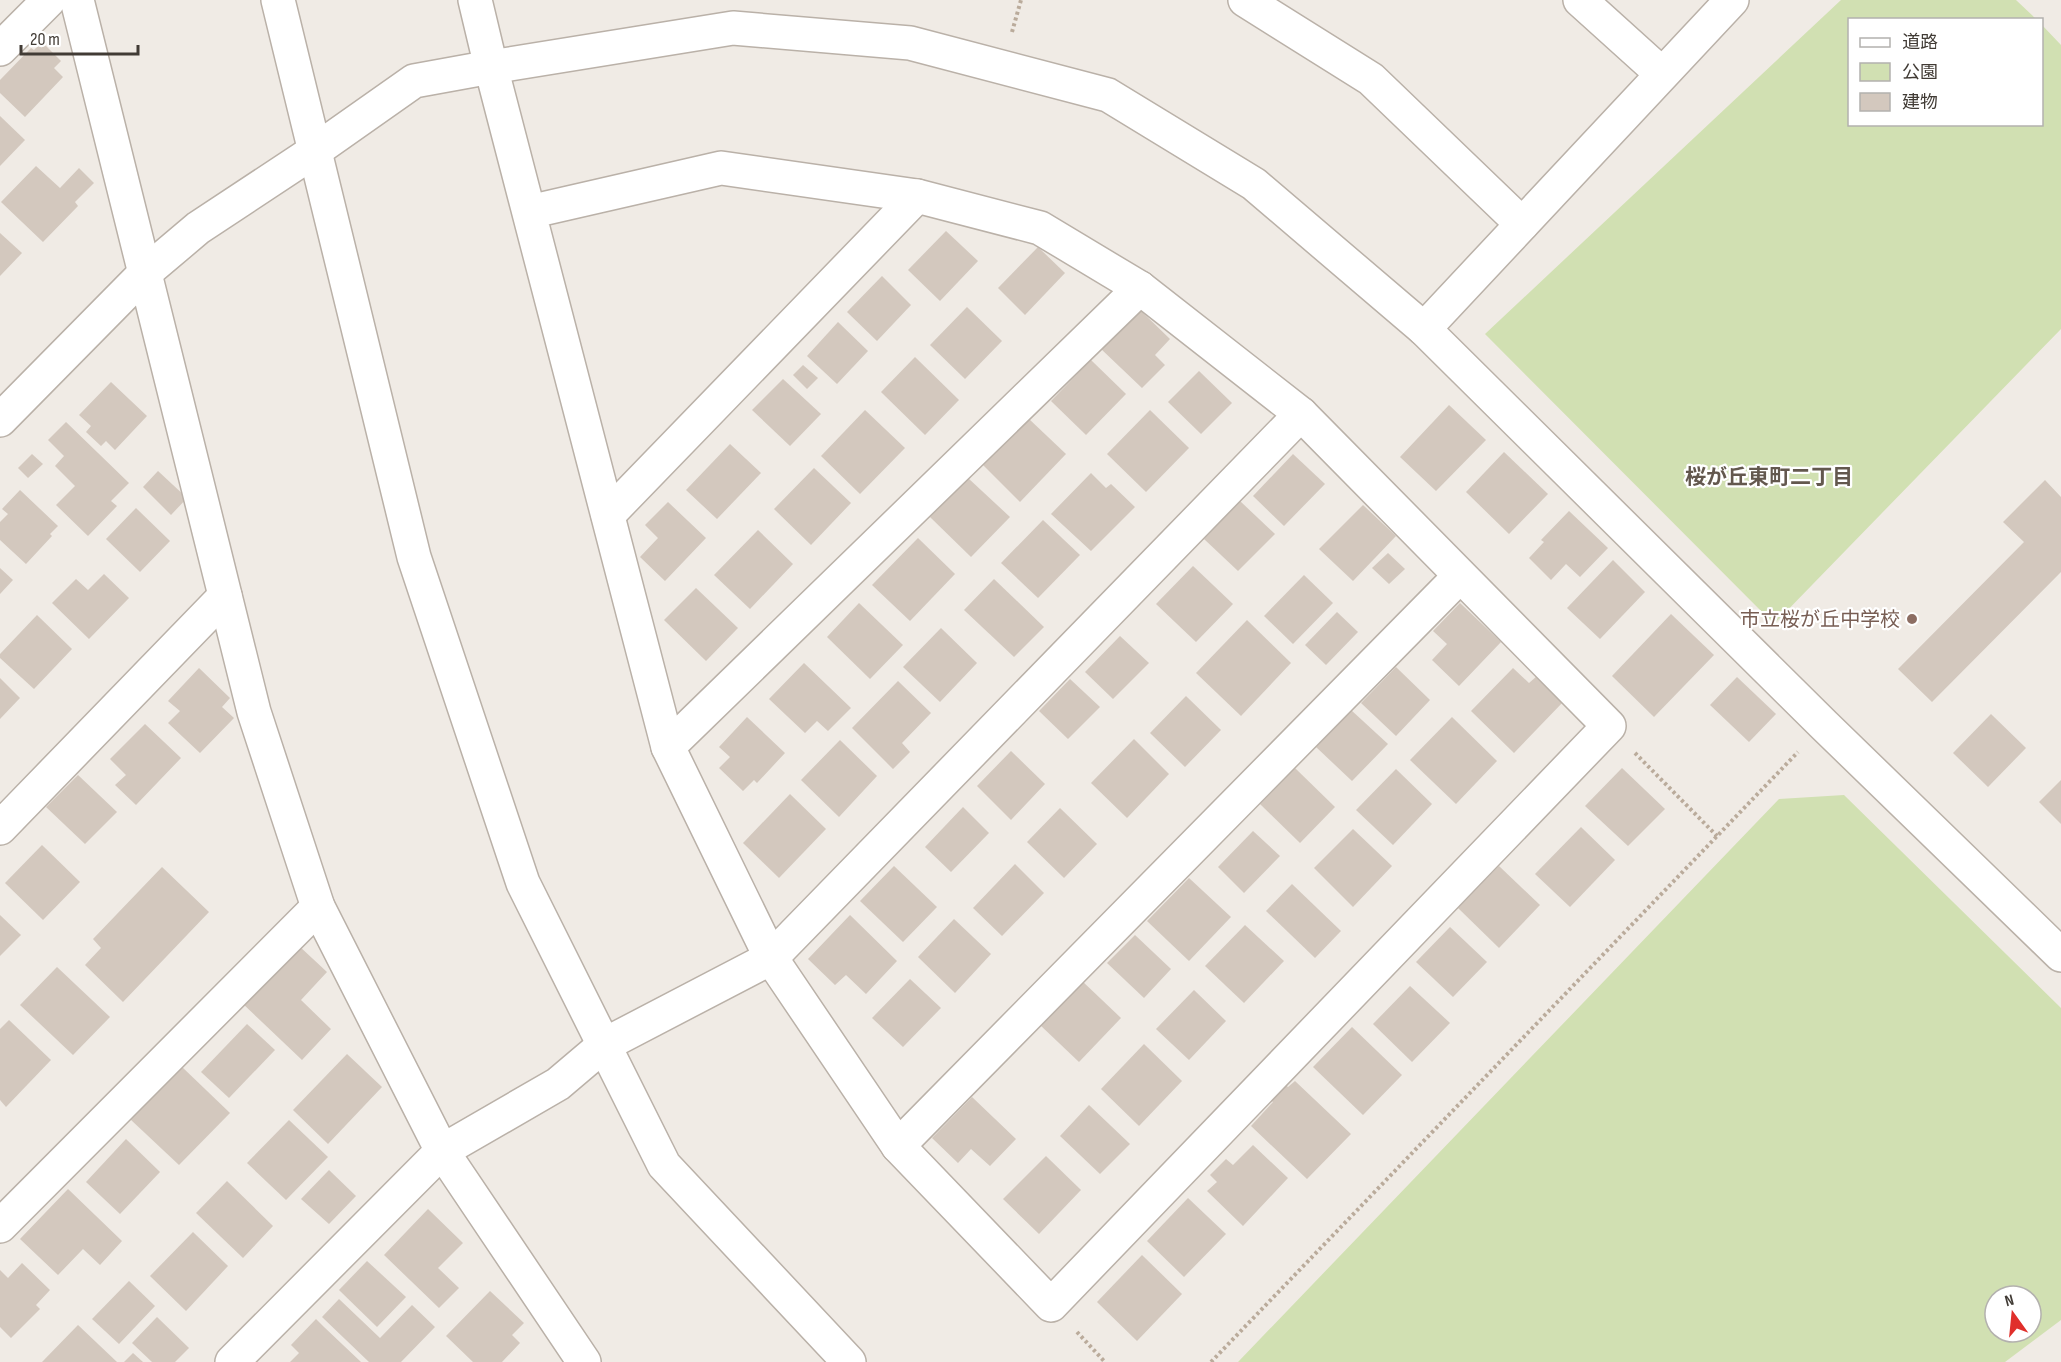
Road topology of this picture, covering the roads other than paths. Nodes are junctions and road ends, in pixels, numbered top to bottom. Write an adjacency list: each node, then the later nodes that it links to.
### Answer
1 (49, 0): 8 (street)
2 (77, 0): 15 (street)
3 (278, 0): 11 (street)
4 (475, 0): 9 (street)
5 (1245, 0): 14 (street)
6 (1580, 0): 10 (street)
7 (1732, 0): 10 (street)
8 (0, 49)
9 (491, 67): 11 (street); 13 (street); 17 (street)
10 (1662, 74): 14 (street)
11 (316, 150): 15 (street); 28 (street)
12 (917, 196): 13 (street); 16 (street); 20 (street)
13 (529, 212): 20 (street)
14 (1522, 224): 17 (street)
15 (146, 272): 19 (street); 22 (street)
16 (1140, 288): 18 (street); 23 (street)
17 (1424, 328): 26 (street)
18 (1301, 414): 21 (street); 27 (street)
19 (0, 420)
20 (608, 515): 23 (street)
21 (1461, 576): 29 (street); 29 (street)
22 (225, 596): 24 (street); 25 (street)
23 (668, 747): 27 (street)
24 (0, 828)
25 (318, 907): 30 (street); 31 (street)
26 (2061, 955)
27 (771, 958): 28 (street); 29 (street)
28 (604, 1045): 30 (street); 34 (street)
29 (898, 1146)
30 (442, 1151): 32 (street); 33 (street)
31 (0, 1226)
32 (232, 1362)
33 (584, 1362)
34 (849, 1362)

